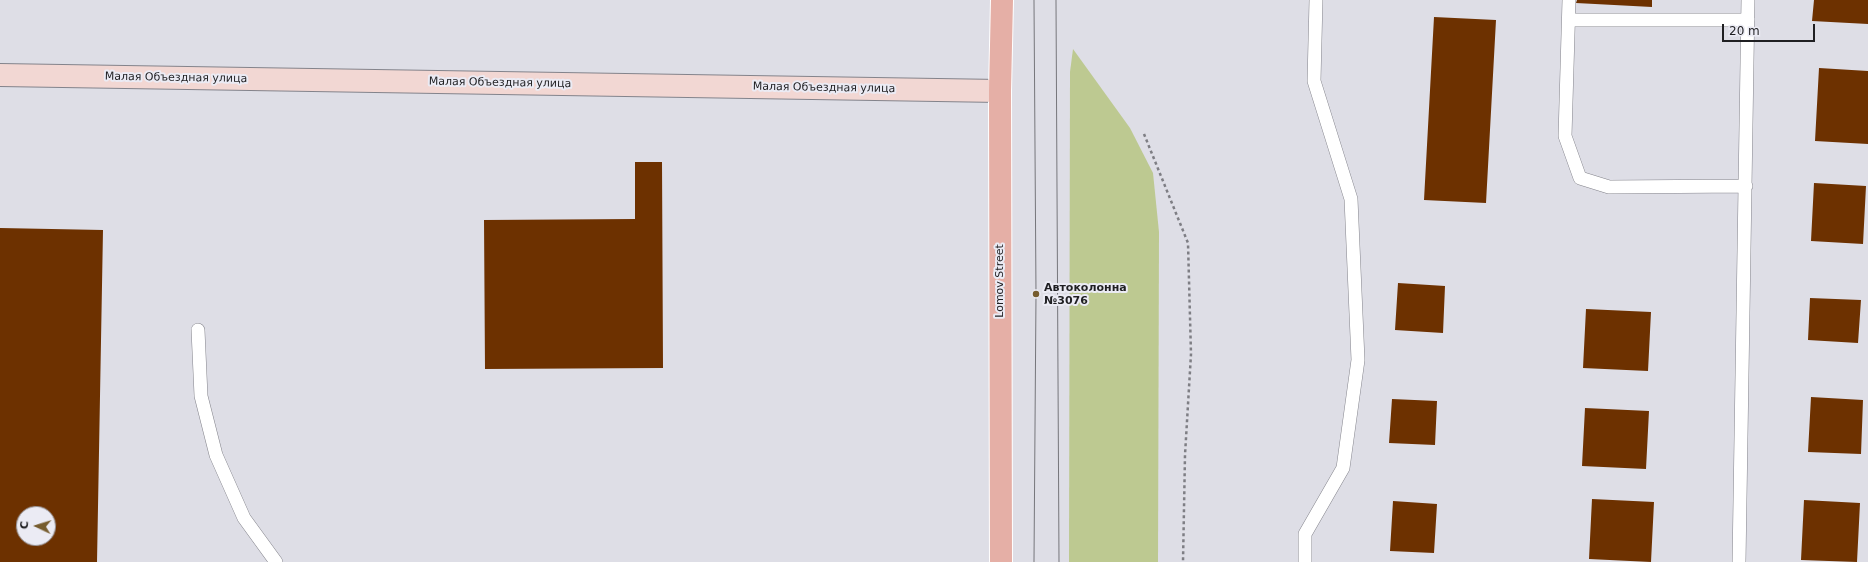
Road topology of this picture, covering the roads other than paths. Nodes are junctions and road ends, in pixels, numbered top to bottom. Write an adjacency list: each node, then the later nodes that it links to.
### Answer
1 (1002, 0): 8 (main road, Lomov Street)
2 (1316, 0): 13 (lane)
3 (1569, 0): 5 (lane)
4 (1748, 0): 6 (lane)
5 (1569, 20): 6 (lane); 9 (lane)
6 (1748, 20): 9 (lane)
7 (0, 75): 8 (street, Малая Объездная улица)
8 (1000, 91): 12 (main road, Lomov Street)
9 (1746, 186): 14 (lane)
10 (198, 330): 11 (lane)
11 (276, 562)
12 (1001, 562)
13 (1305, 562)
14 (1739, 562)

